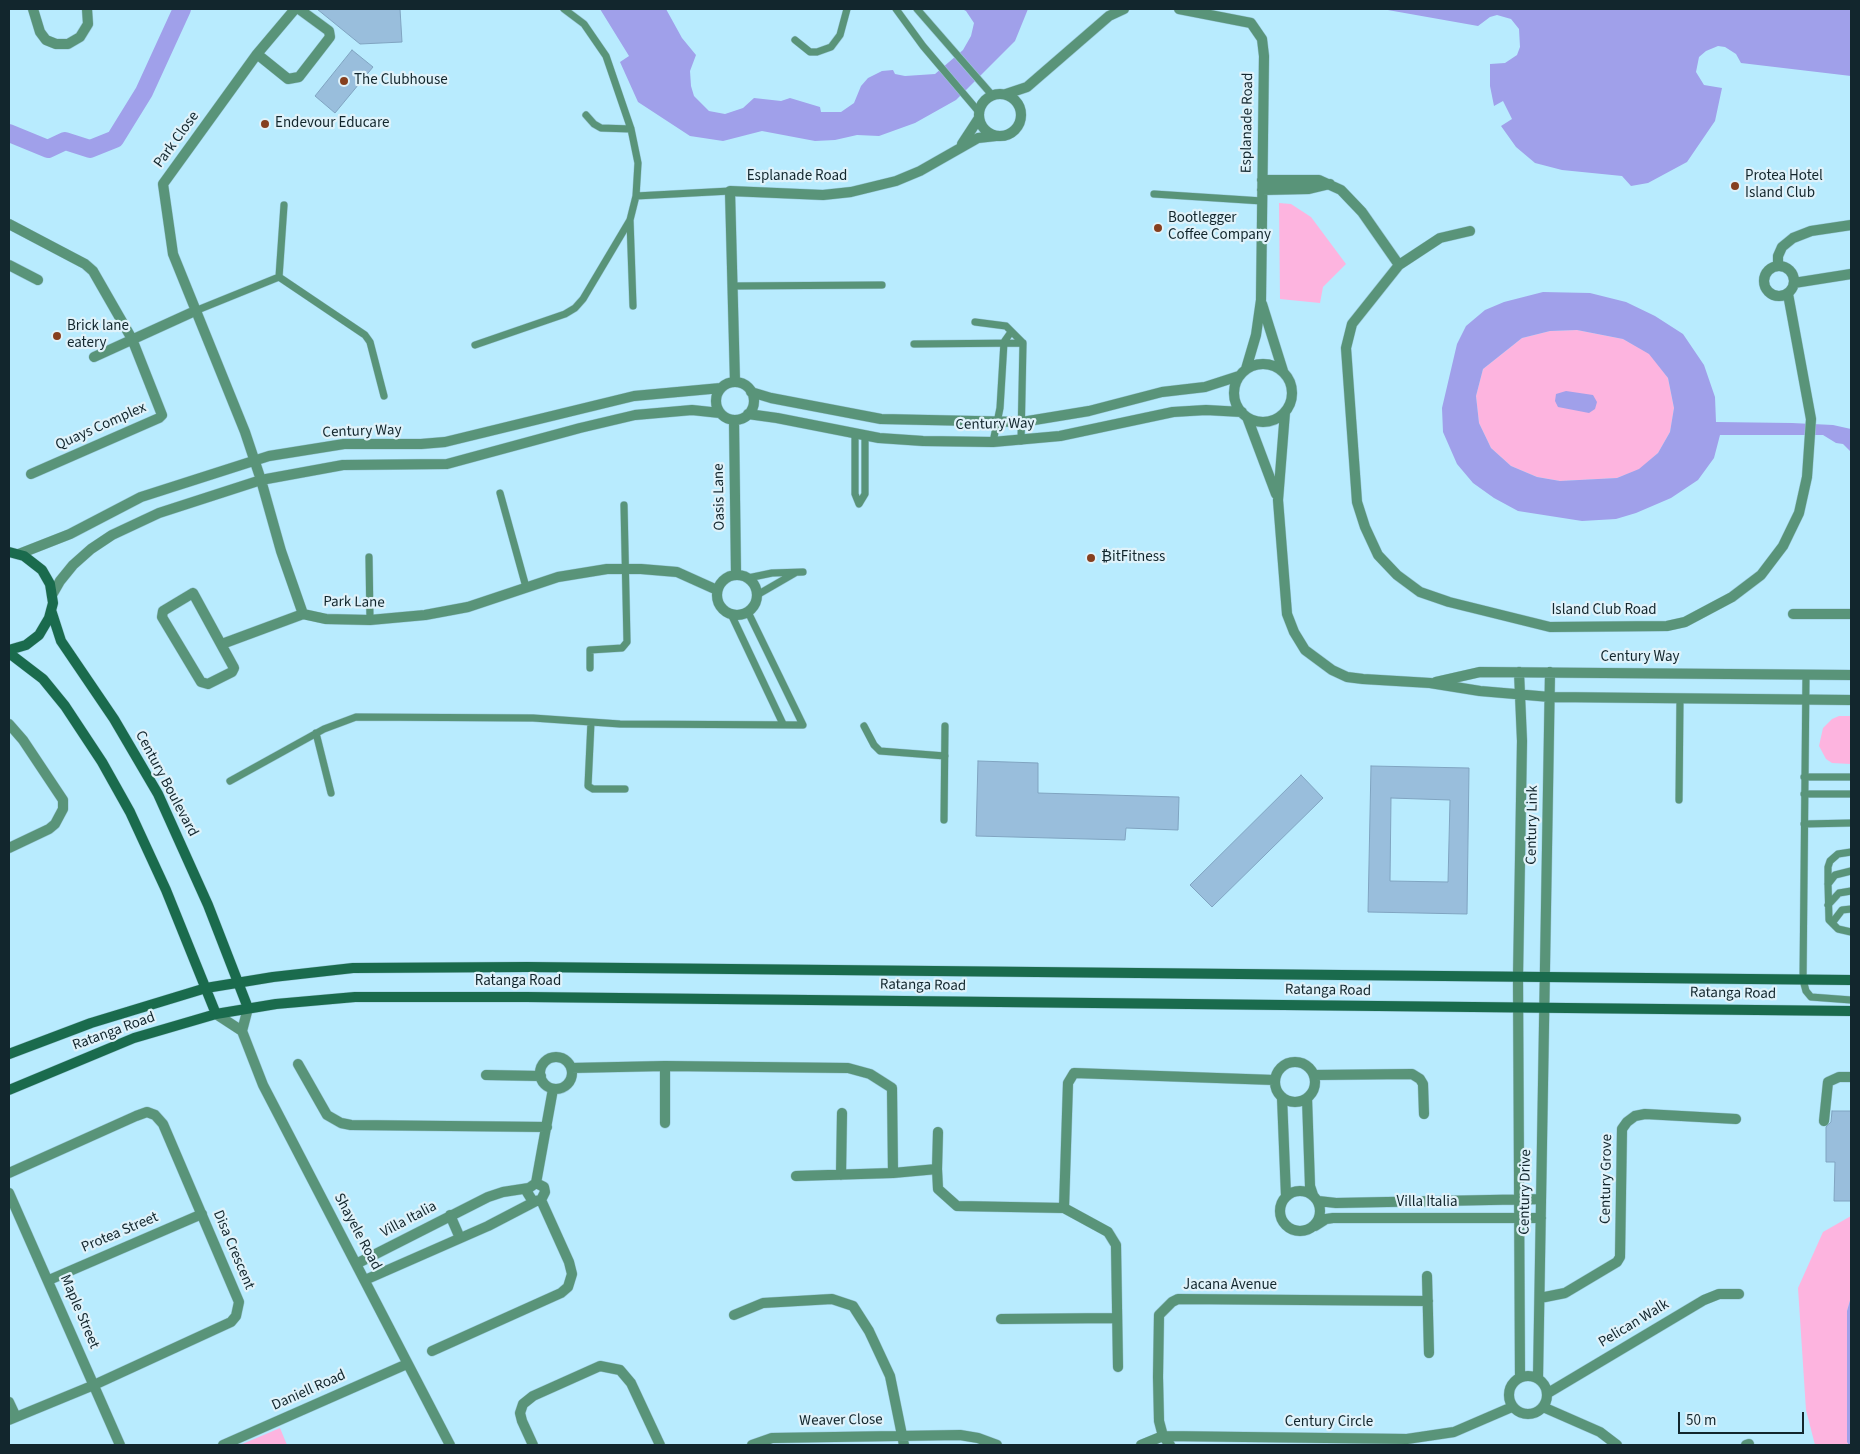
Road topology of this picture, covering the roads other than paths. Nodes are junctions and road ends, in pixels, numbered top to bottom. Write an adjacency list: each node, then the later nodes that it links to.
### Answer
1 (33, 9): 2 (street)
2 (87, 9)
3 (297, 9): 11 (street, Park Close); 11 (street, Park Close)
4 (564, 9): 18 (lane)
5 (896, 9): 17 (lane)
6 (917, 9): 14 (lane)
7 (1124, 9): 12 (street)
8 (1179, 9): 21 (street, Esplanade Road)
9 (847, 10): 10 (lane)
10 (796, 40)
11 (257, 54): 43 (street, Park Close)
12 (1027, 88): 13 (street); 15 (street)
13 (1006, 94): 14 (street); 15 (street)
14 (992, 95): 17 (street)
15 (1021, 112): 19 (street)
16 (586, 115): 18 (lane)
17 (979, 115): 19 (street); 20 (street, Esplanade Road)
18 (631, 129): 24 (lane)
19 (996, 136): 20 (street, Esplanade Road)
20 (956, 150): 22 (street, Esplanade Road)
21 (1262, 185): 25 (street, Esplanade Road); 32 (street)
22 (730, 192): 24 (lane); 39 (street, Esplanade Road)
23 (1154, 194): 25 (lane)
24 (636, 196): 27 (lane)
25 (1262, 201): 41 (street, Esplanade Road)
26 (284, 205): 35 (lane)
27 (630, 220): 42 (lane); 50 (lane)
28 (9, 224): 46 (street)
29 (1851, 225): 33 (street)
30 (1470, 231): 32 (street, Island Club Road)
31 (9, 265): 36 (street)
32 (1399, 265): 40 (street, Island Club Road)
33 (1778, 266): 37 (street); 40 (street)
34 (1851, 274): 37 (street)
35 (280, 277): 43 (lane); 57 (lane)
36 (38, 280)
37 (1794, 283): 40 (street)
38 (882, 285): 39 (lane)
39 (732, 286): 54 (street, Esplanade Road)
40 (1788, 294)
41 (1261, 300): 52 (street, Esplanade Road); 53 (street, Esplanade Road)
42 (633, 306)
43 (195, 311): 46 (street); 68 (street, Park Lane)
44 (975, 322): 45 (lane)
45 (1011, 332): 47 (lane); 49 (lane)
46 (132, 339): 51 (street); 69 (street, Quays Complex)
47 (1004, 342): 48 (lane); 49 (lane); 64 (lane)
48 (914, 344)
49 (1024, 344): 63 (lane)
50 (475, 345)
51 (94, 357)
52 (1282, 371): 53 (street); 58 (street)
53 (1243, 373): 61 (street); 63 (street, Century Way)
54 (735, 382): 55 (street); 56 (street)
55 (720, 388): 59 (street); 68 (street, Century Way)
56 (751, 392): 60 (street); 64 (street, Century Way)
57 (384, 396)
58 (1285, 412): 61 (street); 72 (street, Century Way)
59 (720, 413): 62 (street); 70 (street)
60 (748, 414): 62 (street); 65 (street, Century Way)
61 (1244, 415): 66 (street, Century Way); 72 (street, Century Way)
62 (734, 420): 77 (street, Oasis Lane)
63 (1022, 422): 64 (street, Century Way); 66 (lane)
64 (997, 423): 67 (lane)
65 (860, 435): 65 (lane); 67 (street, Century Way)
66 (1021, 441): 67 (street, Century Way)
67 (994, 442)
68 (255, 460): 70 (street, Park Lane); 74 (street, Century Way)
69 (31, 474)
70 (261, 480): 81 (street); 85 (street, Park Lane)
71 (500, 493): 79 (lane)
72 (1278, 500): 97 (street, Century Way)
73 (624, 506): 76 (lane)
74 (14, 553): 81 (main road)
75 (369, 557): 89 (lane)
76 (624, 569): 79 (street, Park Lane); 80 (street, Park Lane); 92 (lane)
77 (736, 574): 78 (street); 80 (street)
78 (748, 578): 82 (street); 82 (lane)
79 (526, 587): 89 (street, Park Lane)
80 (717, 590): 86 (street)
81 (52, 595): 83 (main road)
82 (757, 595): 84 (street)
83 (51, 610): 91 (main road); 134 (main road, Century Boulevard)
84 (748, 612): 86 (street); 105 (lane)
85 (303, 614): 89 (street, Park Lane); 90 (street)
86 (731, 614): 105 (lane)
87 (1793, 614): 88 (street)
88 (1851, 614)
89 (370, 620)
90 (222, 644): 90 (street)
91 (9, 651): 135 (main road)
92 (590, 668)
93 (1519, 672): 94 (street, Century Way); 97 (street, Century Way); 98 (street, Century Link)
94 (1550, 672): 95 (street, Century Way); 99 (street, Century Link)
95 (1806, 675): 96 (street, Century Way); 101 (lane)
96 (1851, 675)
97 (1430, 683): 98 (street, Century Way)
98 (1519, 695): 99 (street, Century Way); 130 (street, Century Link)
99 (1550, 697): 100 (street, Century Way); 131 (street, Century Link)
100 (1680, 700): 101 (street, Century Way); 117 (lane)
101 (1805, 700): 102 (street, Century Way); 110 (lane)
102 (1851, 700)
103 (591, 722): 105 (lane); 108 (lane); 113 (lane)
104 (9, 724): 121 (street)
105 (783, 724)
106 (864, 726): 109 (lane)
107 (945, 726): 109 (lane)
108 (316, 733): 112 (lane); 114 (lane)
109 (945, 756): 118 (lane)
110 (1804, 776): 111 (lane); 115 (lane)
111 (1851, 777)
112 (230, 781)
113 (625, 789)
114 (331, 793)
115 (1804, 794): 116 (lane); 120 (lane)
116 (1851, 794)
117 (1679, 800)
118 (944, 820)
119 (1851, 823): 120 (lane)
120 (1804, 824): 132 (lane)
121 (9, 848)
122 (1851, 852): 124 (lane)
123 (1851, 871): 124 (lane)
124 (1828, 884): 126 (lane)
125 (1851, 891): 126 (lane)
126 (1828, 905): 128 (lane)
127 (1851, 909): 128 (lane)
128 (1832, 923): 129 (lane)
129 (1851, 932)
130 (1518, 978): 131 (main road, Ratanga Road); 134 (main road, Ratanga Road); 137 (street, Century Link)
131 (1545, 978): 132 (main road, Ratanga Road); 138 (street, Century Link)
132 (1803, 980): 133 (main road, Ratanga Road); 136 (lane)
133 (1851, 980)
134 (238, 981): 135 (main road, Ratanga Road); 139 (main road, Century Boulevard)
135 (206, 988): 141 (main road); 143 (main road, Ratanga Road)
136 (1851, 1000)
137 (1519, 1007): 138 (main road, Ratanga Road); 139 (main road, Ratanga Road); 174 (street, Century Drive)
138 (1544, 1007): 140 (main road, Ratanga Road); 175 (street, Century Drive)
139 (248, 1008): 141 (main road, Ratanga Road); 142 (street)
140 (1851, 1011)
141 (216, 1014): 142 (street); 147 (main road, Ratanga Road)
142 (242, 1031): 184 (street, Shayele Road)
143 (9, 1054)
144 (298, 1064): 163 (street)
145 (665, 1066): 146 (street); 162 (street); 166 (street)
146 (571, 1068): 150 (street); 154 (street)
147 (46, 1074): 153 (main road); 155 (main road, Ratanga Road)
148 (486, 1074): 150 (street)
149 (1314, 1075): 152 (street); 157 (street); 159 (street)
150 (541, 1076): 154 (street)
151 (1851, 1077): 161 (street)
152 (1274, 1080): 156 (street); 177 (street)
153 (9, 1082)
154 (553, 1089): 163 (street)
155 (9, 1090)
156 (1282, 1097): 157 (street); 172 (street)
157 (1307, 1098): 173 (street)
158 (842, 1113): 168 (street)
159 (1424, 1114)
160 (1736, 1119): 189 (street, Century Grove)
161 (1824, 1121)
162 (665, 1123)
163 (547, 1127): 170 (street)
164 (938, 1132): 165 (street)
165 (937, 1169): 166 (street); 177 (street)
166 (893, 1173): 168 (street)
167 (9, 1174): 178 (street, Disa Crescent)
168 (841, 1174): 169 (street)
169 (796, 1176)
170 (532, 1186): 176 (street); 176 (street); 179 (street, Villa Italia)
171 (9, 1193): 186 (street, Maple Street)
172 (1286, 1196): 173 (street); 182 (street)
173 (1315, 1198): 174 (street, Villa Italia); 182 (street)
174 (1518, 1199): 175 (street, Villa Italia); 181 (street, Century Drive)
175 (1541, 1199): 180 (street, Century Drive)
176 (539, 1200): 183 (street); 194 (street)
177 (1064, 1208): 192 (street)
178 (202, 1214): 186 (street, Protea Street); 200 (street, Disa Crescent)
179 (450, 1215): 183 (street); 184 (street, Villa Italia)
180 (1541, 1218): 181 (street, Villa Italia); 189 (street, Century Drive)
181 (1518, 1219): 182 (street, Villa Italia); 198 (street, Century Drive)
182 (1315, 1226)
183 (460, 1238): 187 (street)
184 (356, 1264): 187 (street, Shayele Road)
185 (1428, 1276): 190 (street)
186 (49, 1280): 200 (street, Maple Street)
187 (365, 1280): 196 (street, Shayele Road)
188 (1739, 1294): 201 (street, Pelican Walk)
189 (1540, 1298): 199 (street, Century Drive)
190 (1428, 1301): 195 (street); 206 (street, Jacana Avenue)
191 (734, 1315): 207 (street)
192 (1117, 1318): 193 (street); 197 (street)
193 (1001, 1319)
194 (432, 1351)
195 (1429, 1353)
196 (407, 1364): 210 (street, Daniell Road); 211 (street, Shayele Road)
197 (1118, 1367)
198 (1520, 1377): 199 (street); 203 (street)
199 (1538, 1378): 201 (street)
200 (94, 1385): 205 (street, Disa Crescent); 209 (street, Maple Street)
201 (1548, 1393): 204 (street)
202 (9, 1402): 205 (street)
203 (1512, 1407): 204 (street); 206 (street, Century Circle)
204 (1543, 1408): 218 (street)
205 (12, 1419)
206 (1163, 1436): 216 (street, Century Circle); 217 (street)
207 (903, 1440): 208 (street, Weaver Close); 215 (street, Weaver Close)
208 (774, 1442): 214 (street, Weaver Close)
209 (120, 1445)
210 (223, 1445)
211 (450, 1445)
212 (533, 1445): 213 (street)
213 (660, 1445)
214 (752, 1445)
215 (997, 1445)
216 (1142, 1445)
217 (1170, 1445)
218 (1617, 1445)

